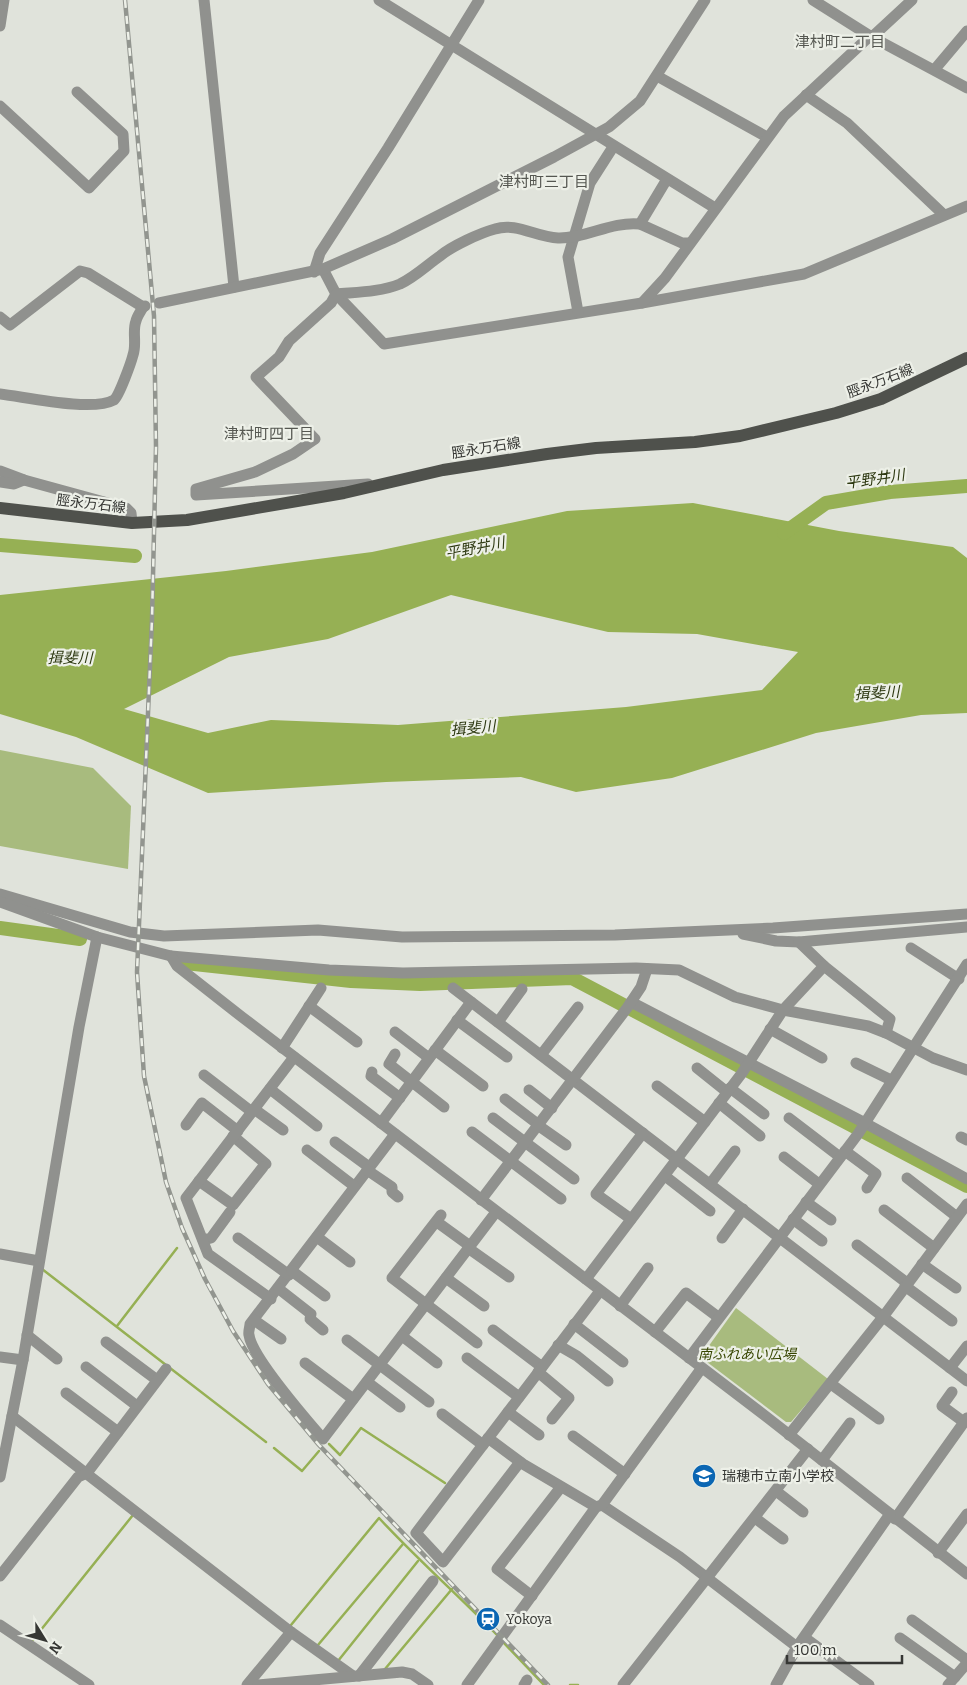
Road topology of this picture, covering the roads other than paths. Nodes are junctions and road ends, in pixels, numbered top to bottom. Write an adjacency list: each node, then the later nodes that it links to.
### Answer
1 (4, 0): 8 (street)
2 (204, 0): 29 (street)
3 (379, 0): 11 (street)
4 (479, 0): 11 (street)
5 (705, 0): 13 (street)
6 (813, 0): 10 (street)
7 (912, 0): 10 (street)
8 (0, 26)
9 (967, 31): 12 (street)
10 (871, 36): 12 (street); 16 (street)
11 (451, 45): 18 (street); 28 (street)
12 (935, 68): 14 (street)
13 (657, 76): 18 (street); 19 (street)
14 (967, 88)
15 (77, 92): 17 (street)
16 (806, 95): 19 (street); 24 (street)
17 (0, 106)
18 (595, 136): 20 (street); 28 (street)
19 (767, 137): 23 (street)
20 (613, 147): 21 (street); 26 (street)
21 (667, 179): 23 (street); 25 (street)
22 (967, 206): 24 (street)
23 (715, 208): 27 (street)
24 (944, 215): 32 (street)
25 (640, 224): 26 (street); 27 (street)
26 (575, 235): 30 (street); 33 (street)
27 (690, 243): 32 (street)
28 (318, 271): 29 (street); 30 (street)
29 (234, 286): 31 (street)
30 (336, 294): 33 (street); 40 (street)
31 (159, 303)
32 (642, 303): 33 (street)
33 (578, 312)
34 (0, 317): 36 (street)
35 (967, 358): 40 (main road, 脛永万石線)
36 (0, 394)
37 (0, 471): 38 (street)
38 (24, 480): 39 (street); 42 (street)
39 (0, 482)
40 (395, 482): 42 (main road, 脛永万石線)
41 (0, 508): 42 (main road, 脛永万石線)
42 (132, 524)
43 (0, 894): 47 (street)
44 (0, 902): 48 (street)
45 (967, 914): 47 (street)
46 (967, 927): 49 (street)
47 (727, 930): 49 (street)
48 (96, 938): 51 (street); 155 (street)
49 (799, 942): 53 (street)
50 (911, 948): 55 (street)
51 (171, 956): 54 (street); 71 (street)
52 (967, 964): 55 (street)
53 (824, 966): 63 (street); 68 (street)
54 (647, 969): 60 (street); 63 (street)
55 (961, 982): 70 (street)
56 (321, 988): 61 (street)
57 (453, 988): 59 (street)
58 (522, 989): 65 (street)
59 (471, 1002): 64 (street); 65 (street)
60 (631, 1002): 78 (street); 84 (street)
61 (309, 1006): 69 (street); 71 (street)
62 (578, 1007): 74 (street)
63 (783, 1010): 66 (street); 68 (street)
64 (457, 1020): 73 (street); 75 (street)
65 (498, 1022): 74 (street)
66 (770, 1029): 77 (street); 78 (street)
67 (395, 1032): 73 (street)
68 (886, 1033): 70 (street)
69 (358, 1042)
70 (912, 1047): 81 (street); 85 (street)
71 (282, 1048): 76 (street)
72 (395, 1054): 86 (street)
73 (432, 1054): 86 (street); 87 (street)
74 (541, 1055): 84 (street)
75 (507, 1056)
76 (294, 1057): 89 (street); 102 (street)
77 (822, 1058)
78 (748, 1063): 91 (street); 103 (street)
79 (856, 1063): 85 (street)
80 (697, 1068): 91 (street)
81 (967, 1070)
82 (372, 1072): 92 (street)
83 (204, 1075): 97 (street)
84 (574, 1080): 95 (street); 109 (street)
85 (890, 1080): 103 (street)
86 (410, 1085): 92 (street); 96 (street)
87 (483, 1086)
88 (657, 1086): 101 (street)
89 (270, 1089): 97 (street); 105 (street)
90 (529, 1090): 95 (street)
91 (729, 1090): 94 (street); 98 (street)
92 (400, 1098): 102 (street)
93 (505, 1099): 106 (street)
94 (719, 1104): 101 (street); 112 (street)
95 (552, 1108): 106 (street)
96 (443, 1109)
97 (253, 1110): 107 (street); 110 (street)
98 (764, 1114)
99 (493, 1118): 114 (street)
100 (789, 1118): 118 (street)
101 (705, 1122): 120 (street)
102 (382, 1123): 111 (street)
103 (865, 1123): 118 (street); 126 (street)
104 (186, 1125): 110 (street)
105 (317, 1126)
106 (539, 1126): 114 (street); 115 (street)
107 (284, 1130)
108 (472, 1132): 121 (street)
109 (642, 1133): 120 (street); 142 (street)
110 (235, 1134): 127 (street); 127 (street)
111 (395, 1134): 122 (street); 134 (street)
112 (760, 1136)
113 (335, 1142): 122 (street)
114 (526, 1143): 121 (street); 125 (street)
115 (566, 1145)
116 (307, 1150): 130 (street)
117 (735, 1151): 128 (street)
118 (842, 1154): 129 (street); 131 (street)
119 (784, 1158): 129 (street)
120 (677, 1160): 123 (street); 128 (street)
121 (511, 1162): 133 (street); 134 (street)
122 (368, 1168): 130 (street); 132 (street)
123 (665, 1176): 138 (street); 142 (street)
124 (907, 1178): 139 (street)
125 (574, 1179)
126 (967, 1179)
127 (199, 1181): 149 (street)
128 (710, 1184): 136 (street)
129 (819, 1184): 135 (street)
130 (354, 1186): 145 (street)
131 (867, 1188)
132 (398, 1197)
133 (561, 1199)
134 (481, 1200): 141 (street)
135 (806, 1202): 143 (street); 144 (street)
136 (743, 1209): 147 (street); 148 (street)
137 (884, 1210): 153 (street)
138 (710, 1211)
139 (963, 1211): 153 (street)
140 (230, 1212): 149 (street)
141 (496, 1212): 152 (street); 162 (street)
142 (631, 1219): 162 (street)
143 (793, 1219): 148 (street); 150 (street)
144 (830, 1220)
145 (317, 1237): 156 (street); 159 (street)
146 (238, 1238): 159 (street)
147 (722, 1238)
148 (779, 1238): 172 (street); 173 (street)
149 (203, 1240): 168 (street)
150 (822, 1240)
151 (857, 1245): 163 (street)
152 (469, 1247): 160 (street); 161 (street); 169 (street)
153 (934, 1248): 157 (street)
154 (0, 1254): 155 (street)
155 (39, 1260): 181 (street)
156 (350, 1262)
157 (922, 1264): 163 (street); 164 (street)
158 (648, 1268): 171 (street)
159 (290, 1273): 165 (street); 167 (street)
160 (509, 1277)
161 (446, 1278): 169 (street); 170 (street)
162 (586, 1279): 166 (street)
163 (906, 1285): 173 (street); 175 (street)
164 (956, 1288)
165 (279, 1289): 168 (street); 177 (street)
166 (600, 1291): 171 (street); 176 (street)
167 (325, 1296)
168 (271, 1299): 174 (street)
169 (426, 1305): 180 (street); 185 (street)
170 (484, 1306)
171 (620, 1306): 179 (street)
172 (718, 1317): 179 (street); 190 (street)
173 (883, 1317): 198 (street); 206 (street)
174 (254, 1320): 182 (street); 210 (street)
175 (952, 1321)
176 (574, 1324): 186 (street); 194 (street)
177 (323, 1330)
178 (492, 1330): 200 (street)
179 (655, 1332): 190 (street)
180 (404, 1333): 193 (street); 196 (street)
181 (27, 1335): 191 (street); 192 (street)
182 (281, 1339)
183 (347, 1340): 196 (street)
184 (106, 1342): 202 (street)
185 (477, 1343)
186 (558, 1345): 200 (street); 203 (street)
187 (967, 1346): 198 (street)
188 (0, 1357): 192 (street)
189 (467, 1358): 209 (street)
190 (689, 1358): 201 (street)
191 (56, 1359)
192 (23, 1360): 216 (street)
193 (439, 1360)
194 (623, 1362)
195 (305, 1363): 210 (street)
196 (380, 1365): 205 (street); 211 (street)
197 (86, 1367): 212 (street)
198 (950, 1368): 204 (street)
199 (166, 1369): 202 (street)
200 (540, 1369): 209 (street); 217 (street)
201 (701, 1369): 223 (street); 230 (street)
202 (157, 1380): 212 (street)
203 (608, 1381)
204 (967, 1381)
205 (365, 1384): 210 (street); 213 (street)
206 (831, 1384): 218 (street); 223 (street)
207 (952, 1392): 219 (street)
208 (66, 1393): 221 (street)
209 (519, 1397): 214 (street)
210 (353, 1400)
211 (428, 1402)
212 (138, 1406): 221 (street)
213 (397, 1409)
214 (508, 1412): 222 (street); 225 (street)
215 (442, 1414): 225 (street)
216 (12, 1416): 229 (street); 231 (street)
217 (552, 1419)
218 (879, 1419)
219 (966, 1420): 237 (street)
220 (850, 1423): 227 (street)
221 (118, 1432): 229 (street)
222 (539, 1435)
223 (789, 1435): 226 (street)
224 (573, 1436): 230 (street)
225 (486, 1441): 228 (street); 228 (street)
226 (808, 1449): 227 (street); 233 (street)
227 (822, 1460): 237 (street)
228 (520, 1462): 232 (street)
229 (87, 1473): 242 (street); 248 (street)
230 (624, 1474): 234 (street)
231 (0, 1477)
232 (561, 1487): 234 (street); 245 (street)
233 (776, 1491): 235 (street); 238 (street)
234 (599, 1506): 243 (street); 245 (street)
235 (803, 1512)
236 (967, 1514): 240 (street)
237 (892, 1516): 240 (street); 249 (street)
238 (755, 1518): 239 (street); 243 (street)
239 (783, 1539)
240 (938, 1552): 241 (street)
241 (967, 1574)
242 (0, 1576)
243 (708, 1577): 251 (street); 261 (street)
244 (433, 1581): 253 (street)
245 (532, 1596): 260 (street)
246 (912, 1620): 252 (street)
247 (0, 1625): 256 (street)
248 (291, 1632): 253 (street); 257 (street)
249 (805, 1638): 251 (street); 255 (street)
250 (900, 1638): 254 (street)
251 (797, 1647): 262 (street)
252 (966, 1665): 254 (street)
253 (356, 1676): 258 (street); 259 (street)
254 (951, 1681)
255 (866, 1684)
256 (90, 1685)
257 (247, 1685)
258 (258, 1685)
259 (428, 1685)
260 (467, 1685)
261 (624, 1685)
262 (776, 1685)

